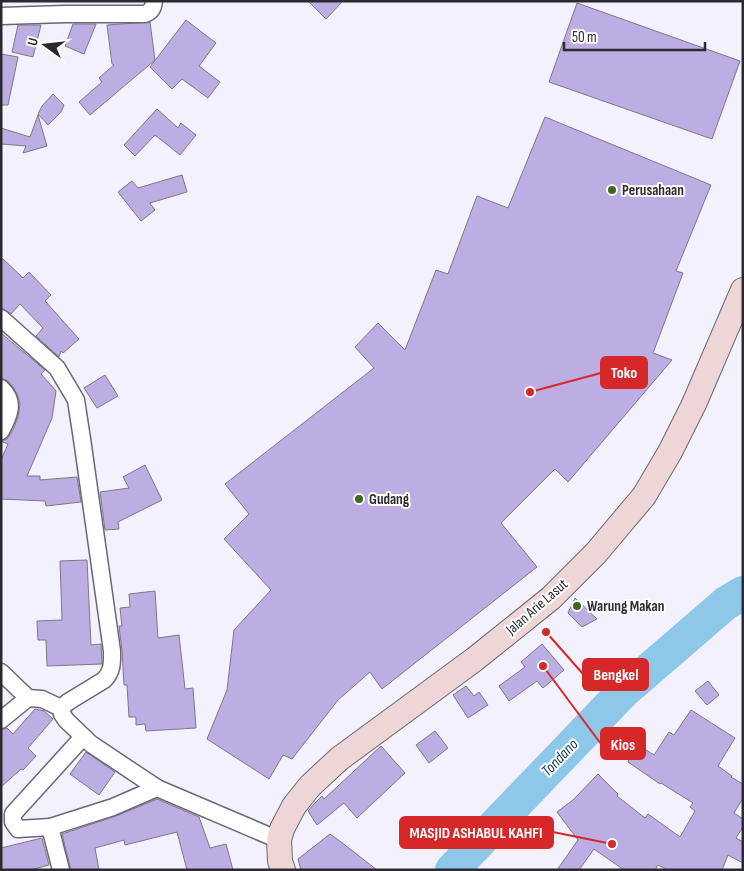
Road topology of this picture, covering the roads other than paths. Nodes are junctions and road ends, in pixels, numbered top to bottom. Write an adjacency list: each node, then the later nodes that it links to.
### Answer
1 (154, 1): 2 (street)
2 (1, 16)
3 (743, 290): 14 (main road, Jalan Arie Lasut)
4 (1, 318): 9 (street)
5 (1, 388): 6 (street)
6 (1, 431)
7 (1, 672): 8 (street)
8 (28, 698): 9 (street); 10 (street)
9 (61, 708): 11 (street)
10 (1, 720)
11 (83, 737): 12 (street); 13 (street)
12 (157, 788): 13 (street); 14 (street)
13 (50, 826): 15 (street)
14 (279, 840): 16 (main road, Jalan Arie Lasut)
15 (61, 870)
16 (283, 870)

